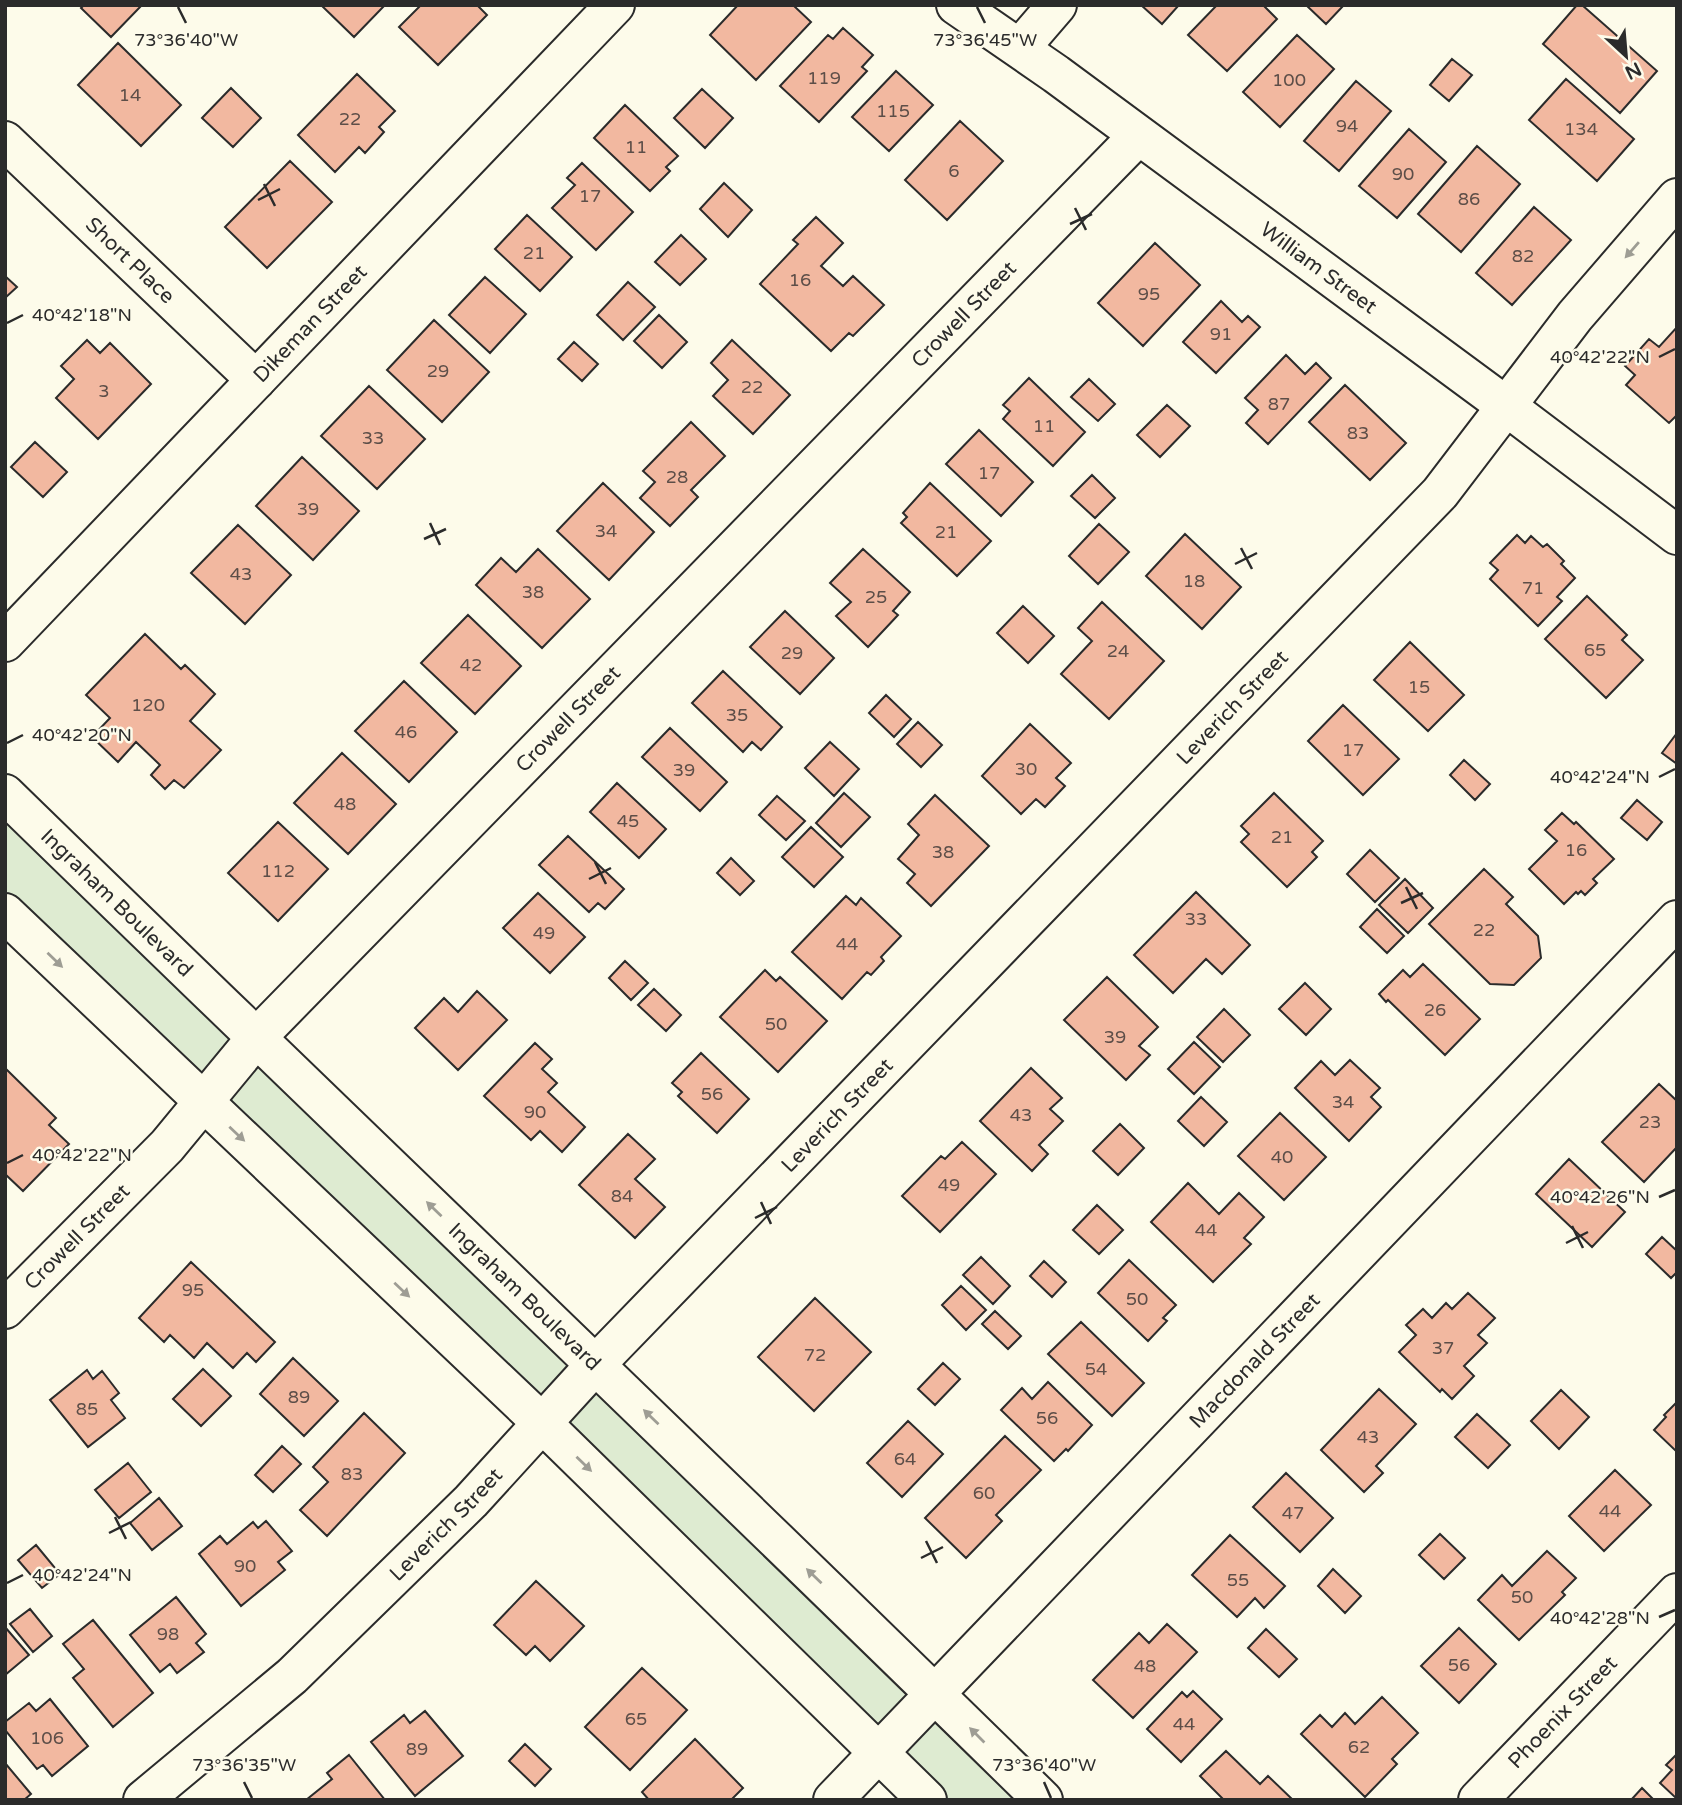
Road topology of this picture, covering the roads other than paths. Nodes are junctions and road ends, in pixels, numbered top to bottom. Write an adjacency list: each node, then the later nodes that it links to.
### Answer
1 (615, 5): 8 (street, Dikeman Street)
2 (957, 5): 4 (street, William Street)
3 (1057, 5): 4 (street)
4 (1020, 48): 5 (street, William Street)
5 (1138, 136): 9 (street, William Street); 15 (street, Crowell Street)
6 (5, 141): 8 (street, Short Place)
7 (1677, 198): 9 (street, Leverich Street, one-way to 9)
8 (256, 380): 11 (street, Dikeman Street)
9 (1506, 406): 10 (street, William Street); 18 (street, Leverich Street)
10 (1677, 535)
11 (5, 642)
12 (5, 793): 15 (street, Ingraham Boulevard)
13 (5, 913): 16 (street, one-way to 16)
14 (1677, 920): 21 (street, Macdonald Street)
15 (256, 1038): 16 (street, Crowell Street); 18 (street, Ingraham Boulevard, one-way to 15)
16 (204, 1102): 17 (street, Crowell Street); 19 (street, one-way to 19)
17 (5, 1309)
18 (596, 1364): 19 (street, Leverich Street); 21 (street, Ingraham Boulevard, one-way to 18)
19 (542, 1423): 22 (street, one-way to 22); 23 (street, Leverich Street)
20 (1677, 1593): 27 (street, Phoenix Street)
21 (935, 1693): 22 (street, Macdonald Street); 26 (street, Ingraham Boulevard, one-way to 21)
22 (878, 1753): 24 (street, Macdonald Street); 25 (street)
23 (143, 1800)
24 (833, 1800)
25 (927, 1800)
26 (1043, 1800)
27 (1478, 1800)

